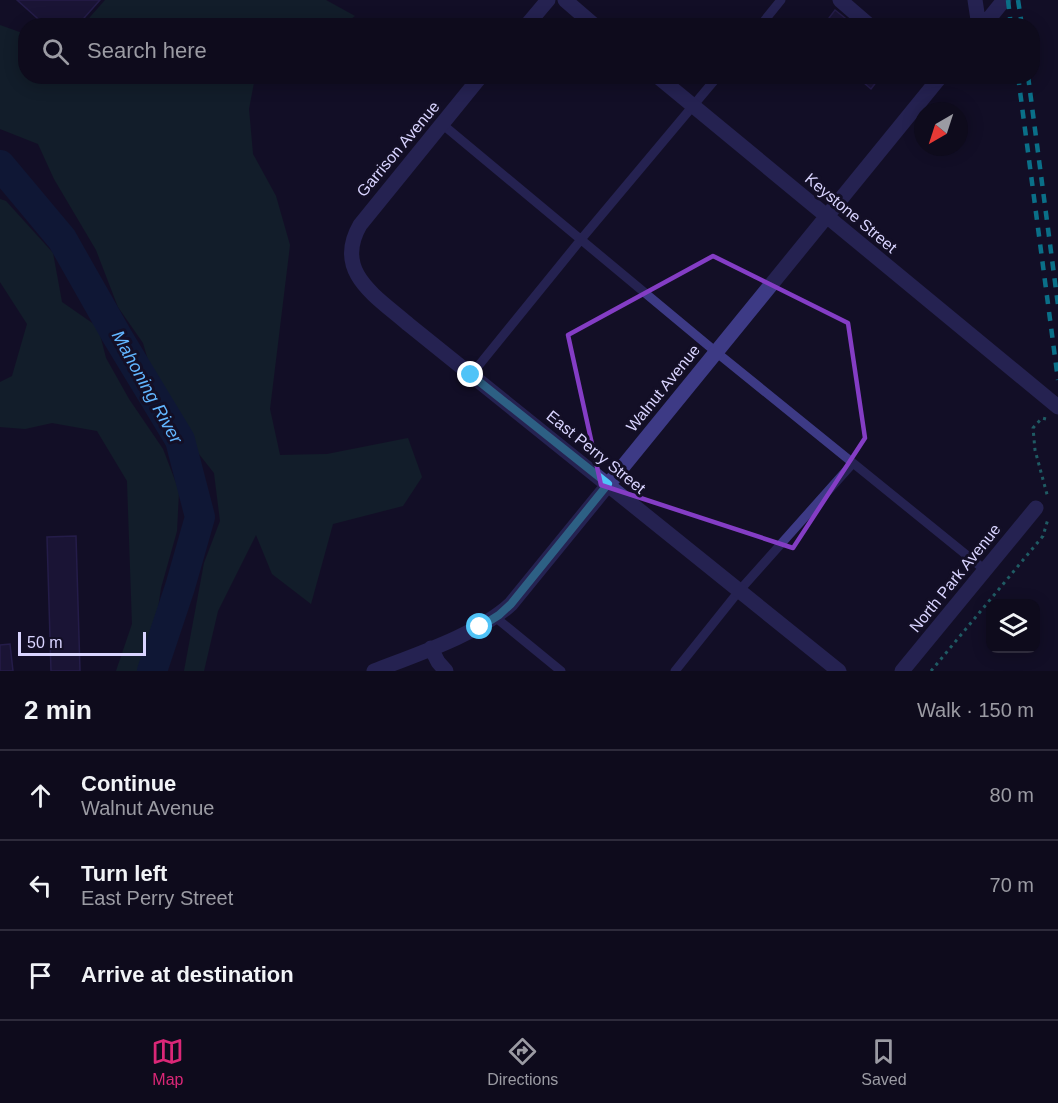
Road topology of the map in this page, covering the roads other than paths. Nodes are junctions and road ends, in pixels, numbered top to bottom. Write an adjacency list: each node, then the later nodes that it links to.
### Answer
1 (548, 0): 7 (street)
2 (565, 0): 8 (street)
3 (781, 0): 9 (lane)
4 (840, 0): 10 (street)
5 (975, 0): 11 (street)
6 (1004, 0): 12 (street)
7 (533, 18)
8 (586, 18)
9 (766, 18)
10 (861, 18)
11 (979, 18)
12 (988, 18)
13 (474, 84): 18 (street, Garrison Avenue)
14 (667, 84): 17 (street, Keystone Street)
15 (711, 84): 17 (lane)
16 (932, 84): 19 (street, Walnut Avenue)
17 (693, 106): 19 (street, Keystone Street); 20 (lane)
18 (442, 124): 20 (lane); 21 (street, Garrison Avenue)
19 (828, 216): 22 (street, Walnut Avenue); 24 (street, Keystone Street)
20 (581, 240): 22 (lane); 23 (lane)
21 (351, 248): 23 (street, East Perry Street)
22 (716, 352): 25 (lane); 26 (street, Walnut Avenue)
23 (471, 375): 26 (street, East Perry Street)
24 (1058, 407)
25 (853, 463): 28 (lane); 29 (lane)
26 (608, 484): 29 (street, East Perry Street); 30 (street, Walnut Avenue)
27 (1036, 508): 28 (street, North Park Avenue)
28 (985, 570): 37 (street, North Park Avenue)
29 (739, 591): 35 (lane); 36 (street, East Perry Street)
30 (495, 617): 31 (street, Walnut Avenue); 34 (lane)
31 (431, 648): 32 (street, Walnut Avenue); 33 (street)
32 (374, 671)
33 (446, 671)
34 (561, 671)
35 (675, 671)
36 (839, 671)
37 (902, 671)

